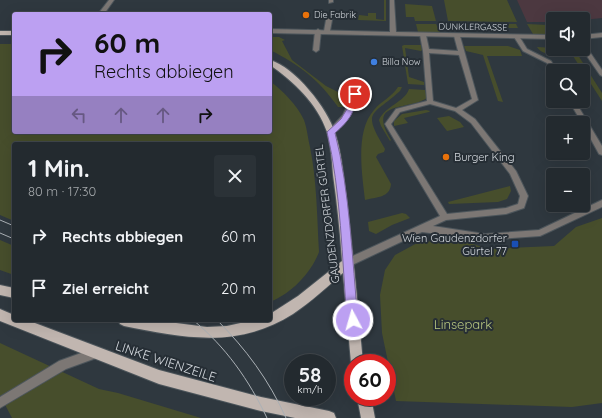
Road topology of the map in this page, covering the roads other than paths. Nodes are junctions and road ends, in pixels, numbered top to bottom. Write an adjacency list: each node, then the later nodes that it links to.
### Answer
1 (112, 0): 3 (street)
2 (392, 0): 10 (street)
3 (103, 12)
4 (329, 20): 7 (street)
5 (272, 31): 6 (street)
6 (318, 31): 7 (street); 17 (street)
7 (327, 31): 10 (street)
8 (0, 33): 9 (main road)
9 (12, 33)
10 (393, 33): 11 (street, DUNKLERGASSE)
11 (423, 35): 13 (street, DUNKLERGASSE); 18 (street)
12 (602, 35): 14 (street)
13 (457, 36): 15 (street, DUNKLERGASSE); 19 (street)
14 (590, 36)
15 (517, 37): 16 (street, DUNKLERGASSE); 22 (street)
16 (546, 37)
17 (316, 50)
18 (426, 52): 19 (street); 25 (street)
19 (461, 53): 27 (street)
20 (590, 56): 23 (street)
21 (272, 63): 28 (main road, GAUDENZDORFER GÜRTEL)
22 (550, 64)
23 (602, 74)
24 (355, 94): 28 (street)
25 (430, 102): 27 (street); 31 (street)
26 (576, 108): 29 (street)
27 (457, 110): 31 (street)
28 (330, 132): 33 (main road, GAUDENZDORFER GÜRTEL)
29 (602, 152)
30 (602, 203): 32 (street)
31 (445, 217): 32 (street)
32 (419, 228): 33 (street)
33 (347, 263): 38 (main road); 43 (main road, GAUDENZDORFER GÜRTEL)
34 (0, 290): 35 (main road)
35 (12, 293)
36 (0, 315): 37 (main road, LINKE WIENZEILE)
37 (12, 320)
38 (272, 320)
39 (18, 322): 42 (main road, LINKE WIENZEILE)
40 (134, 322): 41 (main road)
41 (268, 322)
42 (95, 353): 44 (street); 46 (main road, LINKE WIENZEILE)
43 (356, 354)
44 (0, 403)
45 (366, 406): 47 (main road)
46 (329, 418)
47 (368, 418)

